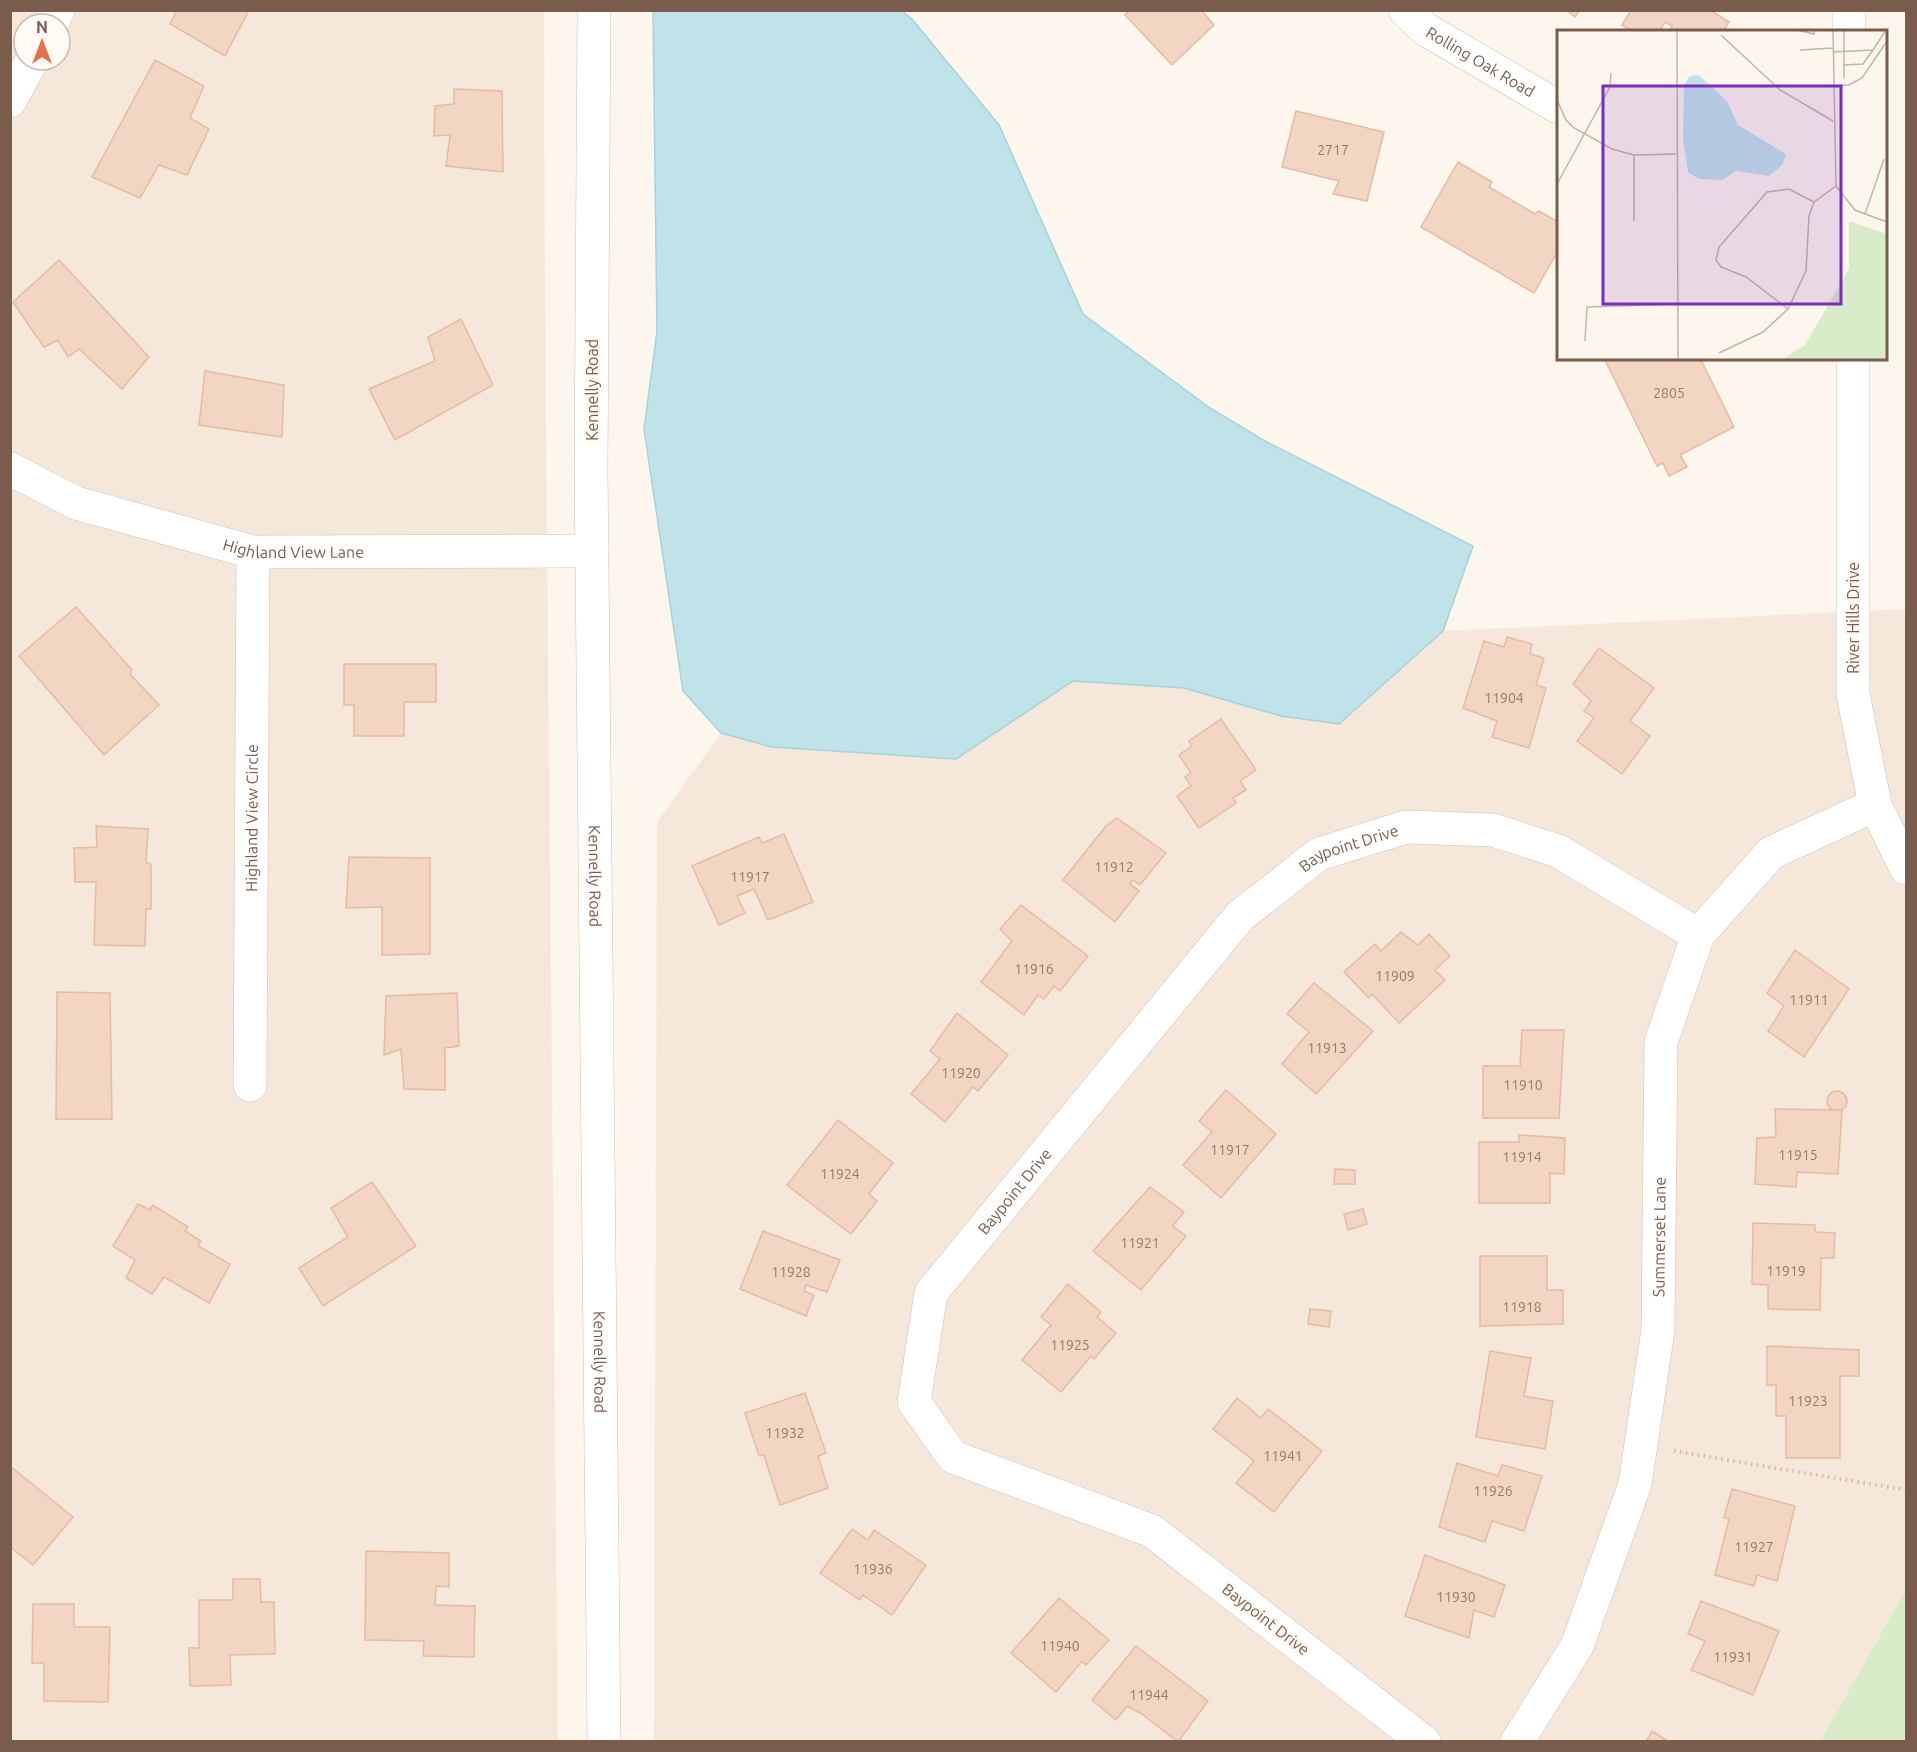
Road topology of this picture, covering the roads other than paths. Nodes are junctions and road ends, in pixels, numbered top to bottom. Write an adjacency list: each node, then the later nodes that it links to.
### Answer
1 (594, 10): 10 (street, Kennelly Road)
2 (1406, 10): 7 (street, Rolling Oak Road)
3 (1849, 10): 4 (street)
4 (1849, 30)
5 (26, 72): 6 (street)
6 (10, 101)
7 (1557, 106)
8 (1853, 360): 12 (street, River Hills Drive)
9 (10, 469): 11 (street, Highland View Lane)
10 (592, 550): 11 (street, Highland View Lane); 16 (street, Kennelly Road)
11 (254, 552): 15 (street, Highland View Circle)
12 (1875, 805): 13 (street, River Hills Drive); 14 (street, Summerset Lane)
13 (1906, 868)
14 (1698, 935): 17 (street, Baypoint Drive); 18 (street, Summerset Lane)
15 (250, 1085)
16 (604, 1742)
17 (1424, 1742)
18 (1517, 1742)

